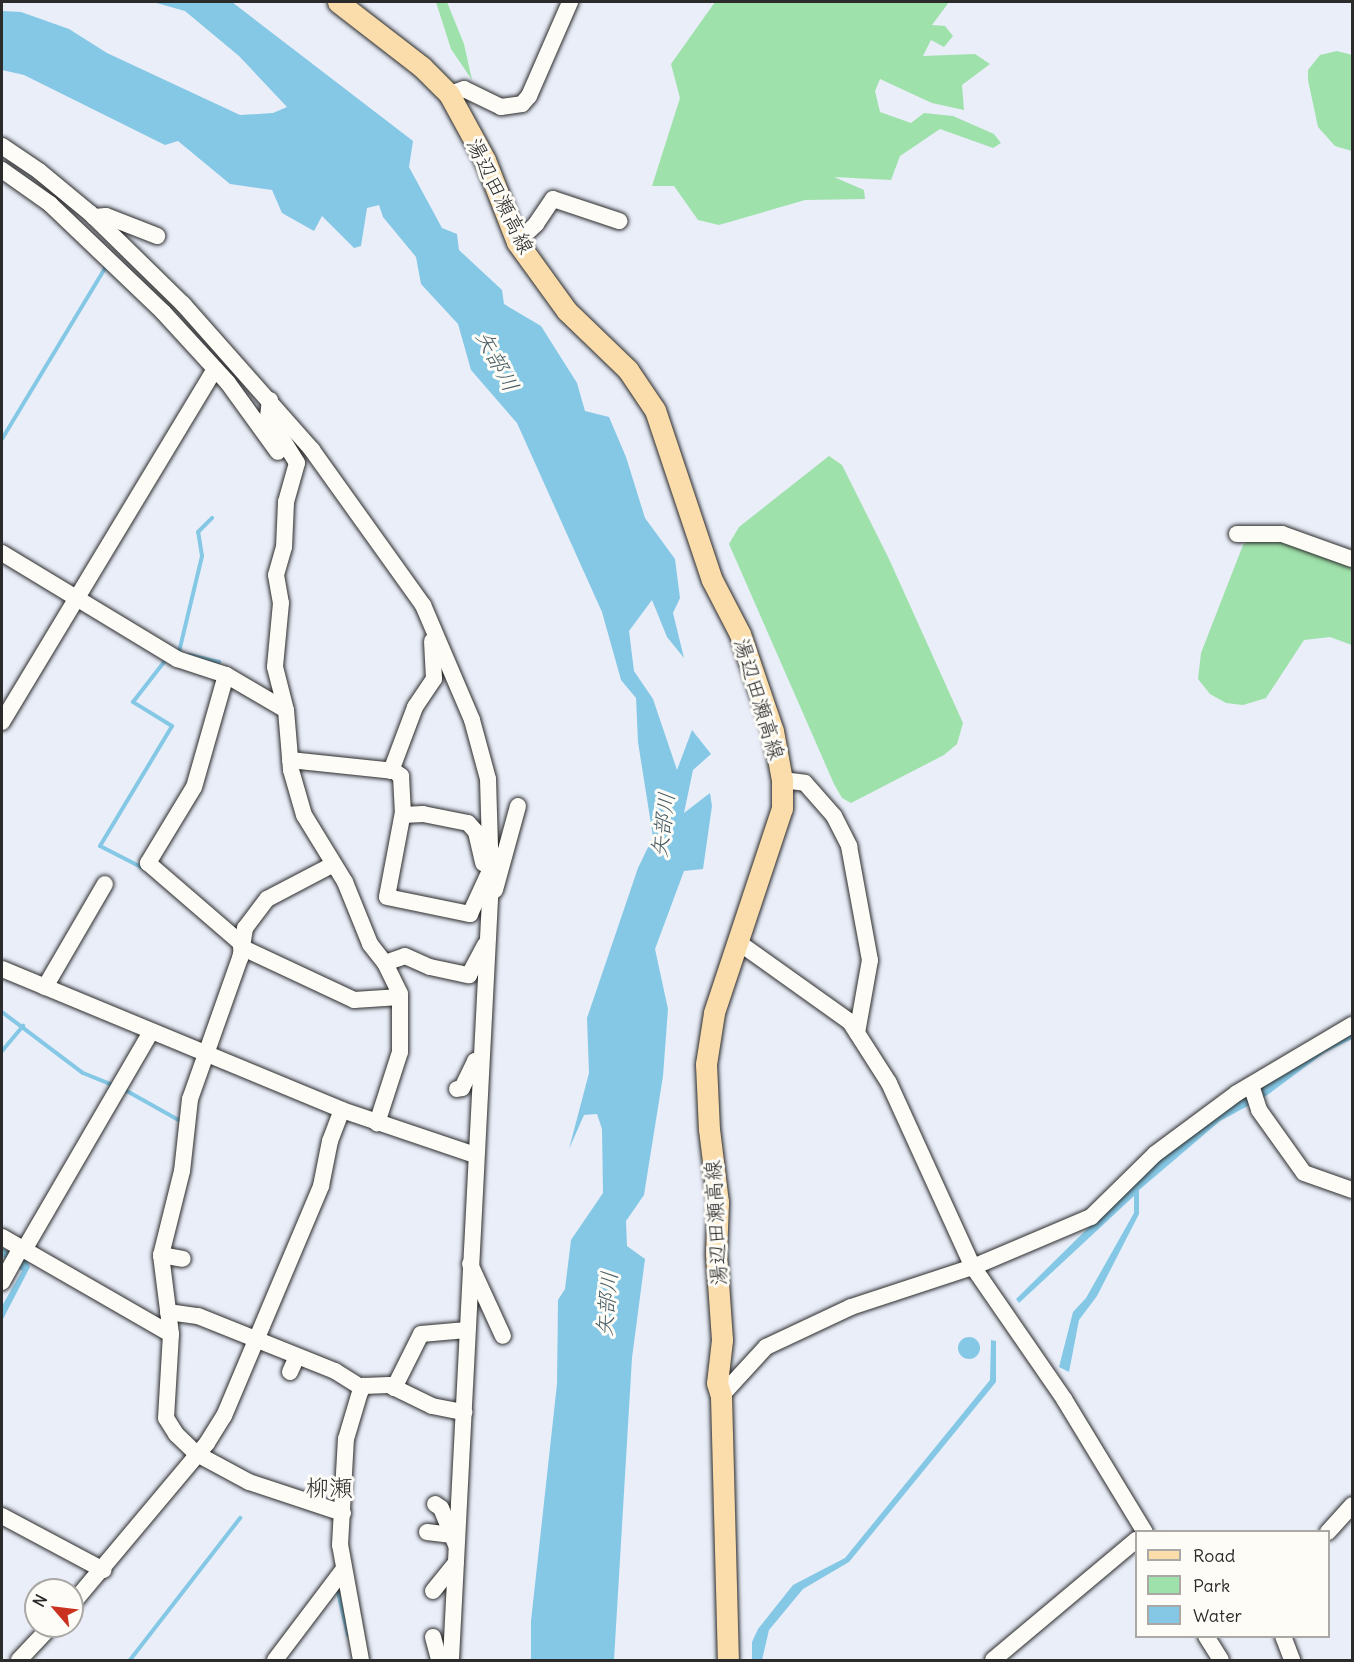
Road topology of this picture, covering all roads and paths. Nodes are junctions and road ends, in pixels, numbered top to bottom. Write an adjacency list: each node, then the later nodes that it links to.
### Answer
1 (338, 2): 3 (main road, 湯辺田瀬高線)
2 (570, 2): 3 (street)
3 (449, 94): 9 (main road, 湯辺田瀬高線)
4 (2, 146): 6 (street)
5 (2, 170): 10 (street)
6 (93, 217): 8 (street); 11 (street)
7 (619, 221): 9 (street)
8 (157, 236)
9 (517, 242): 23 (main road, 湯辺田瀬高線)
10 (215, 369): 12 (street); 16 (street)
11 (270, 400): 12 (street); 17 (street)
12 (294, 482): 19 (street)
13 (1237, 534): 15 (street)
14 (2, 553): 16 (street)
15 (1353, 559)
16 (76, 598): 18 (street); 20 (street)
17 (436, 636): 22 (street); 27 (street)
18 (226, 675): 19 (street); 32 (street)
19 (286, 710): 21 (street)
20 (2, 722)
21 (290, 760): 22 (street); 26 (street)
22 (391, 771): 25 (street)
23 (782, 780): 31 (main road, 湯辺田瀬高線); 39 (street)
24 (518, 806): 29 (street)
25 (403, 815): 27 (street); 27 (street)
26 (332, 865): 32 (street); 33 (street)
27 (488, 873): 29 (street)
28 (105, 884): 35 (street)
29 (490, 902): 30 (street)
30 (487, 940): 33 (street); 41 (street)
31 (738, 942): 39 (street); 64 (main road, 湯辺田瀬高線)
32 (242, 946): 36 (street); 40 (street)
33 (385, 963): 36 (street)
34 (2, 969): 35 (street)
35 (45, 987): 38 (street)
36 (400, 997): 45 (street)
37 (1353, 1024): 42 (street)
38 (150, 1032): 40 (street); 49 (street)
39 (857, 1033): 53 (street)
40 (209, 1056): 44 (street); 50 (street)
41 (481, 1059): 43 (street); 46 (street)
42 (1251, 1085): 47 (street); 53 (street)
43 (457, 1089)
44 (342, 1110): 45 (street); 59 (street)
45 (376, 1123): 46 (street)
46 (475, 1155): 52 (street)
47 (1353, 1190)
48 (2, 1237): 49 (street)
49 (19, 1255): 54 (street); 57 (street)
50 (161, 1255): 51 (street); 55 (street)
51 (183, 1259)
52 (470, 1264): 56 (street); 58 (street)
53 (973, 1267): 64 (street); 71 (street)
54 (2, 1282)
55 (168, 1312): 57 (street); 59 (street)
56 (467, 1330): 63 (street); 65 (street)
57 (171, 1334): 66 (street)
58 (503, 1336)
59 (256, 1340): 60 (street); 66 (street)
60 (297, 1356): 61 (street); 62 (street)
61 (290, 1372)
62 (362, 1388): 63 (street); 69 (street)
63 (394, 1388): 65 (street)
64 (721, 1396): 89 (main road, 湯辺田瀬高線)
65 (464, 1412): 75 (street)
66 (197, 1454): 69 (street); 76 (street)
67 (435, 1504): 75 (street)
68 (1353, 1505): 72 (street)
69 (344, 1513): 77 (street)
70 (2, 1516): 76 (street)
71 (1144, 1530)
72 (1330, 1530)
73 (428, 1532): 75 (street)
74 (1135, 1542): 90 (street)
75 (454, 1548): 79 (street); 88 (street)
76 (103, 1570): 78 (street)
77 (343, 1570): 85 (street); 86 (street)
78 (84, 1591)
79 (433, 1591)
80 (433, 1637): 87 (street)
81 (40, 1638): 84 (street)
82 (1207, 1638): 91 (street)
83 (1283, 1638): 92 (street)
84 (19, 1660)
85 (275, 1660)
86 (361, 1660)
87 (439, 1660)
88 (451, 1660)
89 (728, 1660)
90 (993, 1660)
91 (1221, 1660)
92 (1292, 1660)

